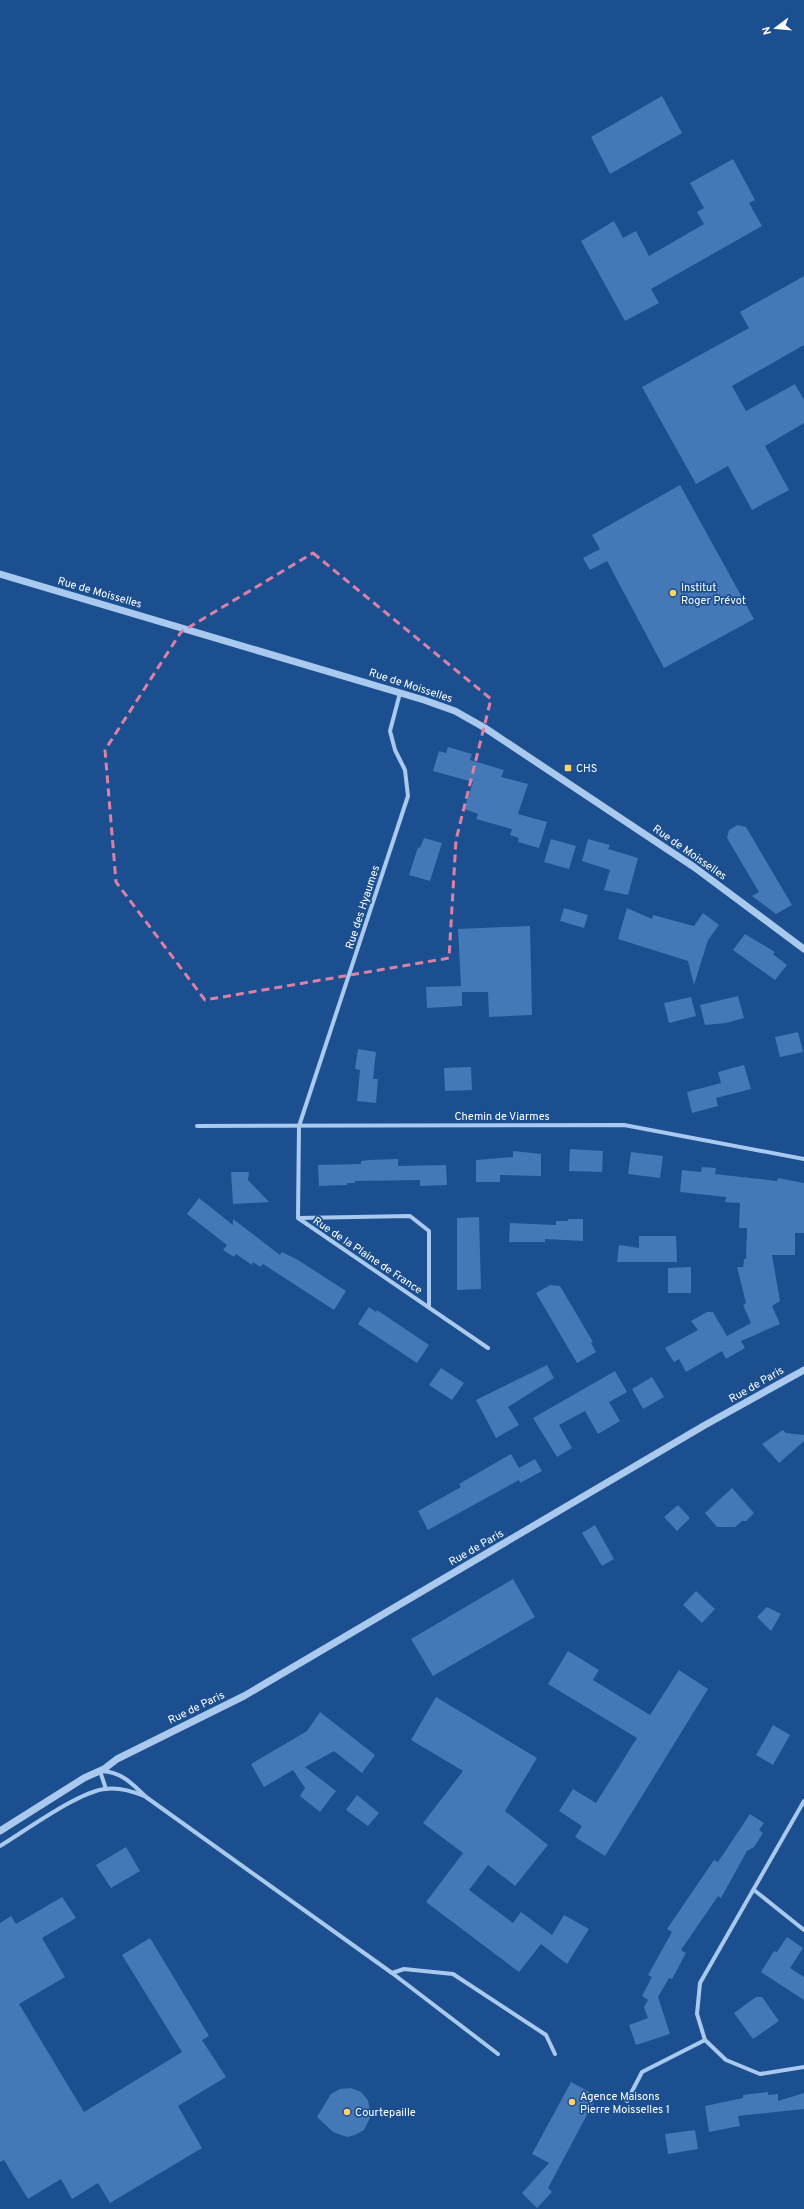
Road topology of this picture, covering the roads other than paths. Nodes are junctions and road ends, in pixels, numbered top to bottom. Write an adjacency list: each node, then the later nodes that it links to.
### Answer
1 (0, 574): 2 (street, Rue de Moisselles)
2 (400, 693): 3 (street, Rue de Moisselles); 5 (street, Rue des Hyaumes)
3 (804, 949)
4 (197, 1126): 5 (street, Chemin de Viarmes)
5 (299, 1126): 6 (street, Chemin de Viarmes); 7 (street, Rue de la Plaine de France)
6 (804, 1159)
7 (298, 1218): 8 (street, Rue de la Plaine de France); 8 (street, Rue de la Plaine de France)
8 (429, 1307): 9 (street, Rue de la Plaine de France)
9 (488, 1348)
10 (804, 1370): 11 (street, Rue de Paris)
11 (100, 1772): 12 (street); 13 (street); 15 (street, Rue de Paris)
12 (106, 1789): 13 (street); 16 (street)
13 (146, 1797): 19 (street)
14 (804, 1801): 17 (street)
15 (0, 1831)
16 (0, 1846)
17 (754, 1890): 18 (street); 20 (street)
18 (804, 1930)
19 (392, 1973): 21 (street); 22 (street)
20 (705, 2040): 23 (street); 24 (street)
21 (498, 2054)
22 (555, 2054)
23 (804, 2067)
24 (627, 2101)

